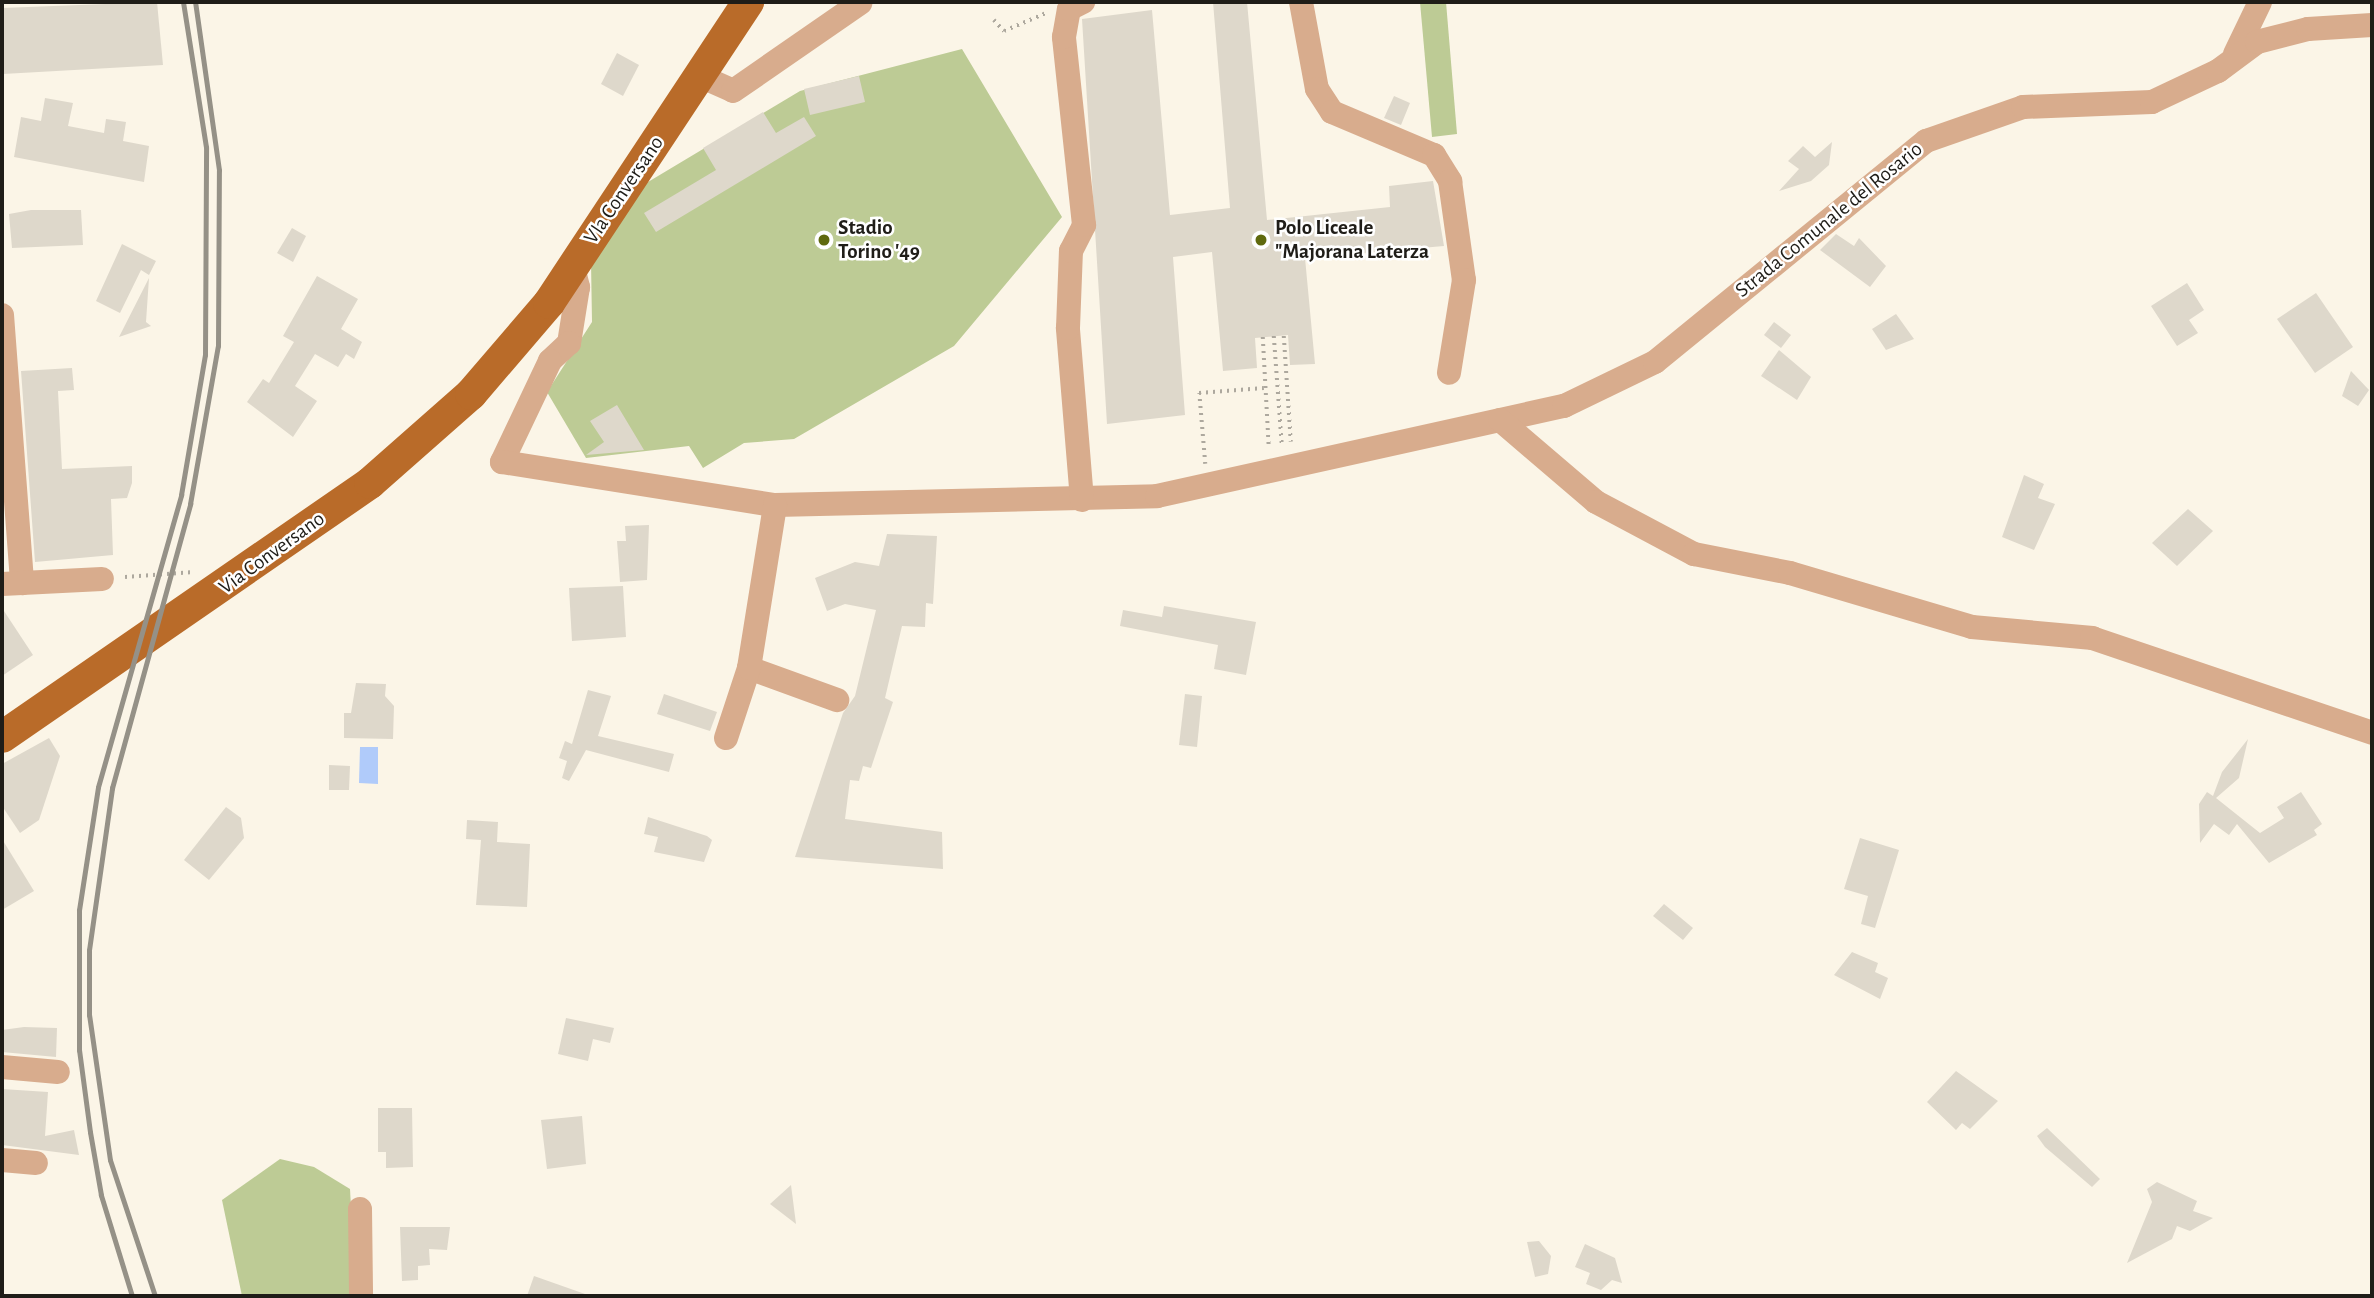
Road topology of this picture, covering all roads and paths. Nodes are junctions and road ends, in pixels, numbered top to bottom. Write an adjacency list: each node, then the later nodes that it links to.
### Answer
1 (748, 2): 9 (main road, VIa Conversano)
2 (1301, 2): 16 (street)
3 (2260, 2): 8 (street)
4 (860, 3): 9 (street)
5 (1074, 9): 6 (path); 24 (street)
6 (994, 20)
7 (2372, 25): 8 (street, Strada Comunale del Rosario)
8 (2235, 54): 19 (street, Strada Comunale del Rosario)
9 (700, 76): 10 (main road, VIa Conversano)
10 (573, 267): 15 (main road, VIa Conversano); 25 (street, Strada Comunale del Rosario)
11 (2, 315): 18 (street)
12 (1274, 336): 21 (path)
13 (1284, 336): 20 (path)
14 (1263, 337): 17 (path)
15 (519, 341): 33 (main road, Via Conversano)
16 (1449, 373)
17 (1265, 388): 22 (path); 23 (path)
18 (5, 407): 29 (street)
19 (1500, 420): 24 (street, Strada Comunale del Rosario); 32 (street)
20 (1292, 442)
21 (1282, 444)
22 (1269, 448)
23 (1205, 466)
24 (1082, 500): 25 (street, Strada Comunale del Rosario)
25 (775, 505): 30 (street)
26 (191, 572): 27 (path)
27 (145, 576)
28 (102, 579): 29 (street)
29 (12, 584)
30 (749, 668): 31 (street); 34 (street)
31 (836, 699)
32 (2372, 733)
33 (2, 737)
34 (726, 738)
35 (2, 1067): 36 (street)
36 (58, 1072)
37 (2, 1160): 38 (street)
38 (36, 1163)
39 (360, 1209): 40 (street)
40 (361, 1296)

